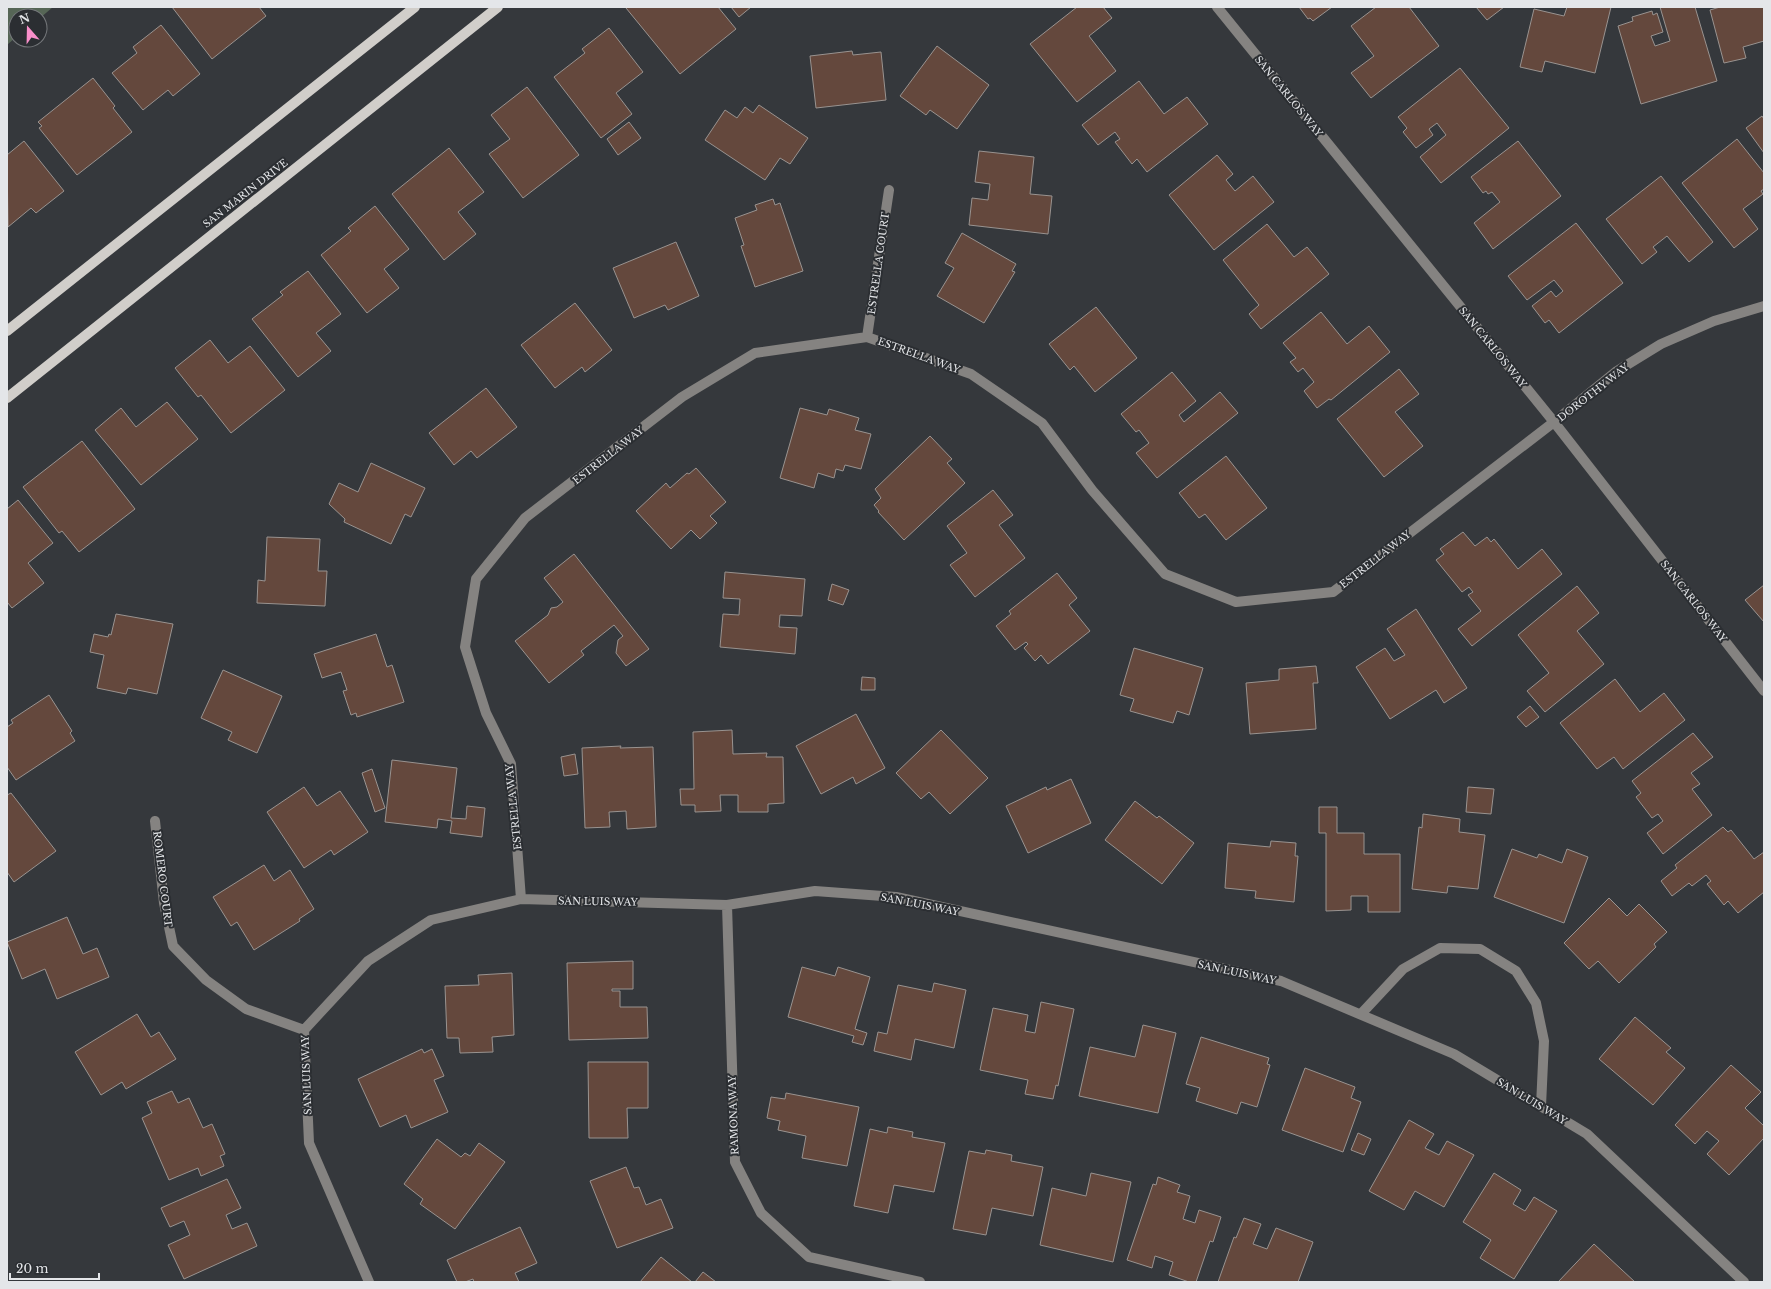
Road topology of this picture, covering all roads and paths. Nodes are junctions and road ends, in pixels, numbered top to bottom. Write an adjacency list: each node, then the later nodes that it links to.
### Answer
1 (415, 7): 6 (main road)
2 (498, 7): 8 (main road, SAN MARIN DRIVE)
3 (1217, 7): 9 (street, SAN CARLOS WAY)
4 (889, 190): 7 (street, ESTRELLA COURT)
5 (1764, 306): 9 (street, DOROTHY WAY)
6 (7, 331)
7 (867, 337): 9 (street, ESTRELLA WAY); 12 (street, ESTRELLA WAY)
8 (7, 398)
9 (1554, 422): 10 (street, SAN CARLOS WAY)
10 (1764, 691)
11 (156, 821): 15 (street, ROMERO COURT)
12 (521, 899): 13 (street, SAN LUIS WAY); 15 (street, SAN LUIS WAY)
13 (727, 905): 14 (street, SAN LUIS WAY); 18 (street, RAMONA WAY)
14 (1360, 1014): 16 (street, SAN LUIS WAY); 16 (street)
15 (304, 1030): 17 (street, SAN LUIS WAY)
16 (1541, 1106): 19 (street, SAN LUIS WAY)
17 (369, 1282)
18 (920, 1282)
19 (1744, 1282)

